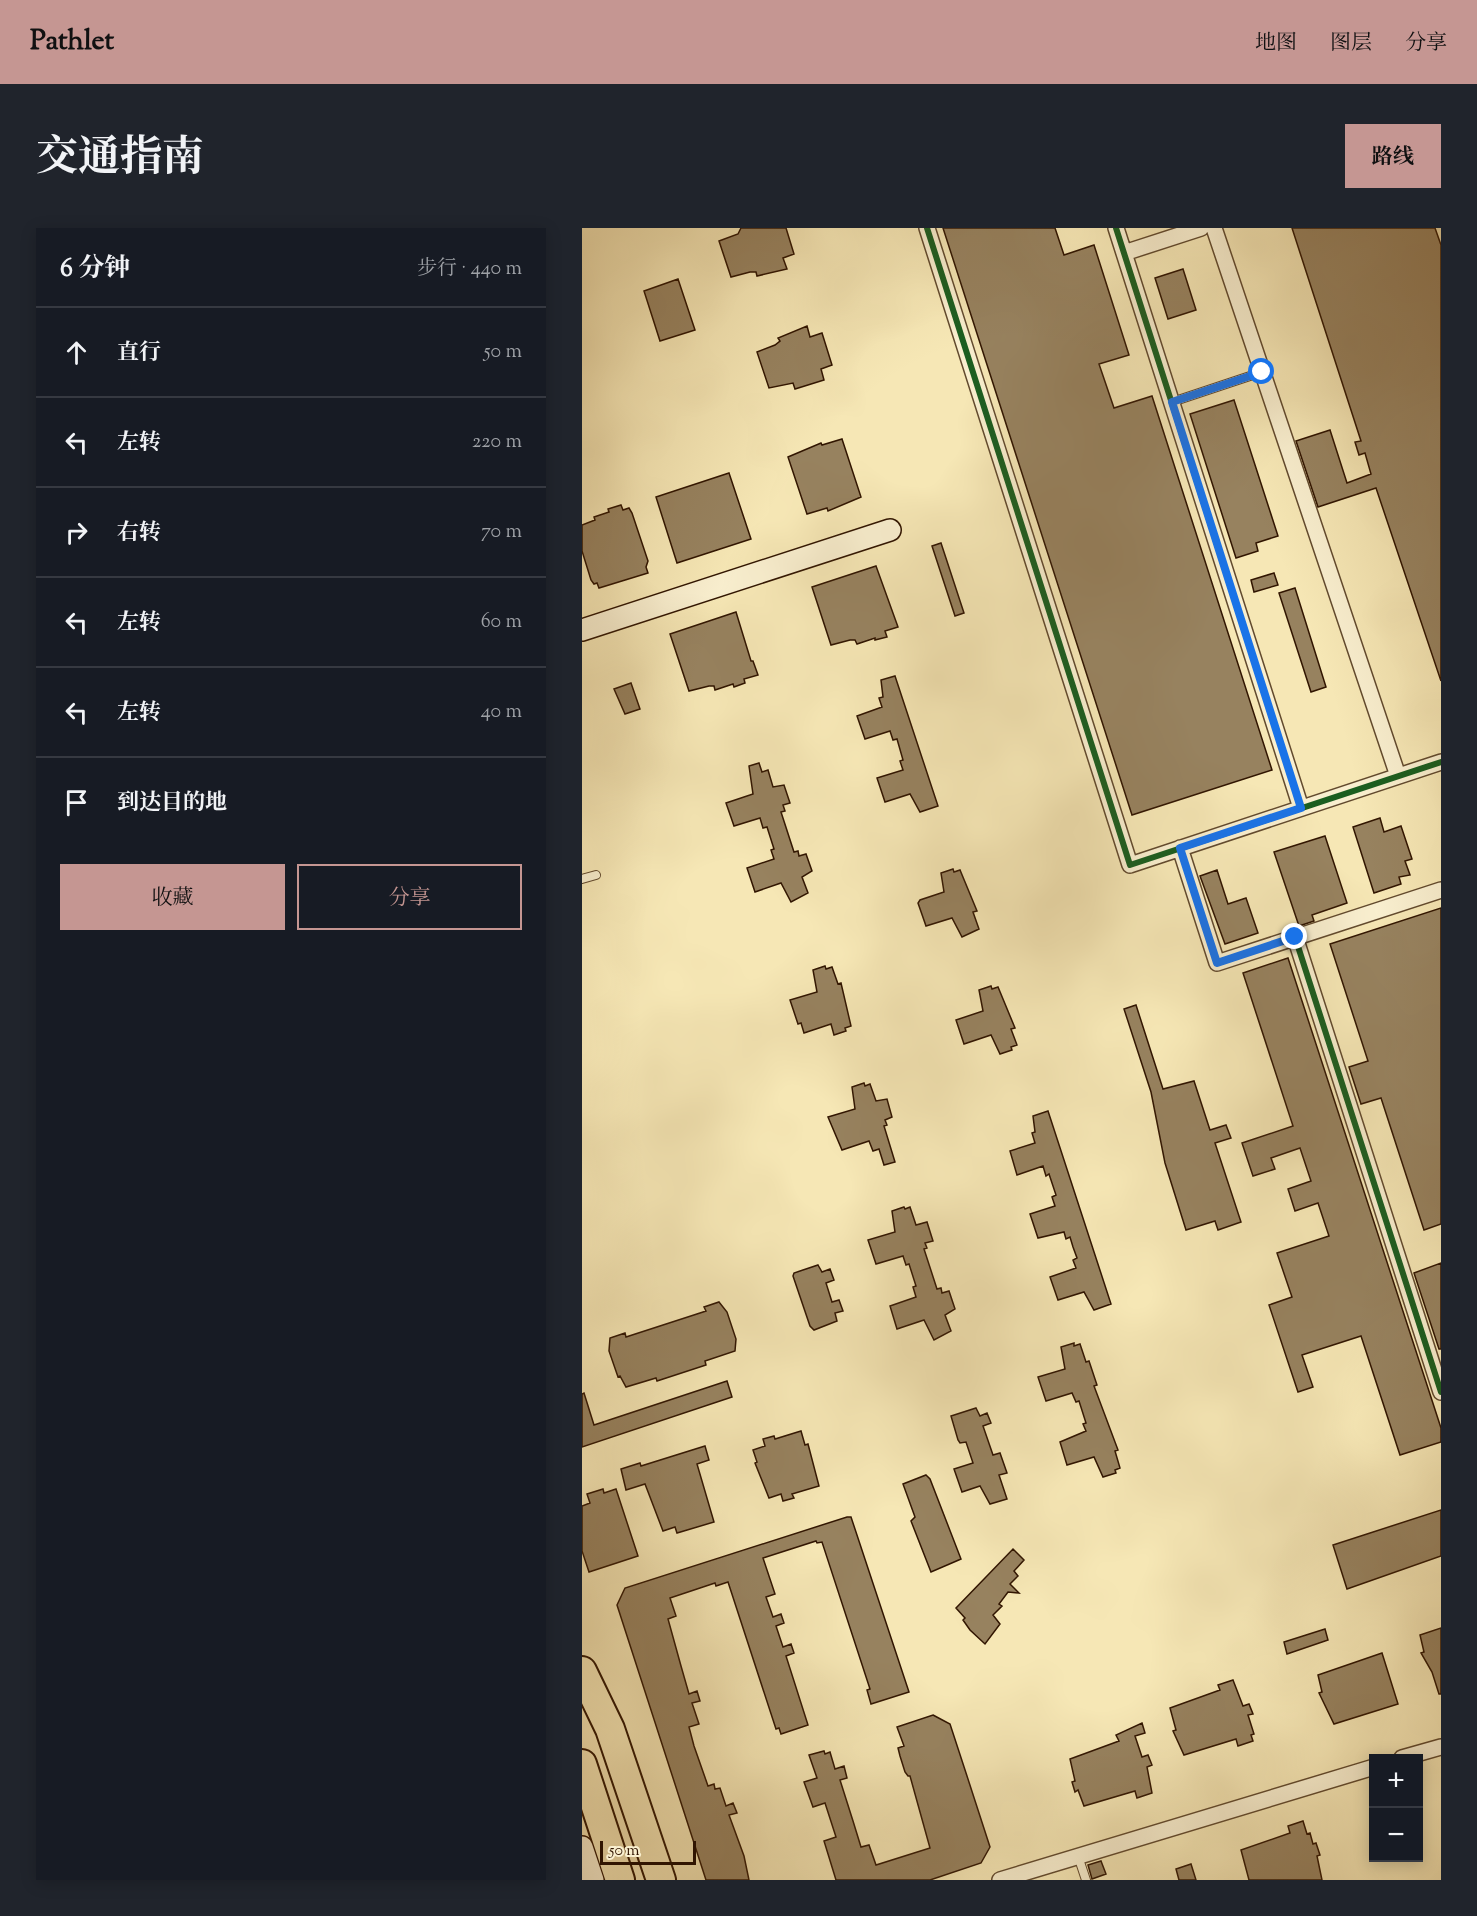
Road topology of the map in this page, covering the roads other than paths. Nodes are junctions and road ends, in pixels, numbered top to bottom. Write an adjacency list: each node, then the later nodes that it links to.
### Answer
1 (927, 228): 13 (street)
2 (1116, 228): 5 (street)
3 (1201, 228): 5 (street)
4 (1214, 228): 6 (street)
5 (1124, 253): 7 (street)
6 (1262, 372): 7 (lane); 11 (street)
7 (1172, 402): 12 (street)
8 (890, 530): 9 (street)
9 (582, 630)
10 (1441, 762): 11 (street)
11 (1398, 776): 12 (street)
12 (1301, 808): 13 (street)
13 (1180, 848): 17 (street)
14 (596, 875): 15 (lane)
15 (582, 879)
16 (1441, 890): 17 (street)
17 (1295, 937): 18 (street)
18 (1436, 1360): 19 (street)
19 (1441, 1392)
20 (582, 1671): 31 (highway)
21 (582, 1696): 30 (highway)
22 (1441, 1747): 23 (street)
23 (1416, 1754)
24 (582, 1764): 29 (highway)
25 (1369, 1769): 27 (street)
26 (582, 1847): 28 (street)
27 (1078, 1856): 32 (street); 33 (lane)
28 (593, 1880)
29 (620, 1880)
30 (642, 1880)
31 (661, 1880)
32 (1000, 1880)
33 (1086, 1880)

